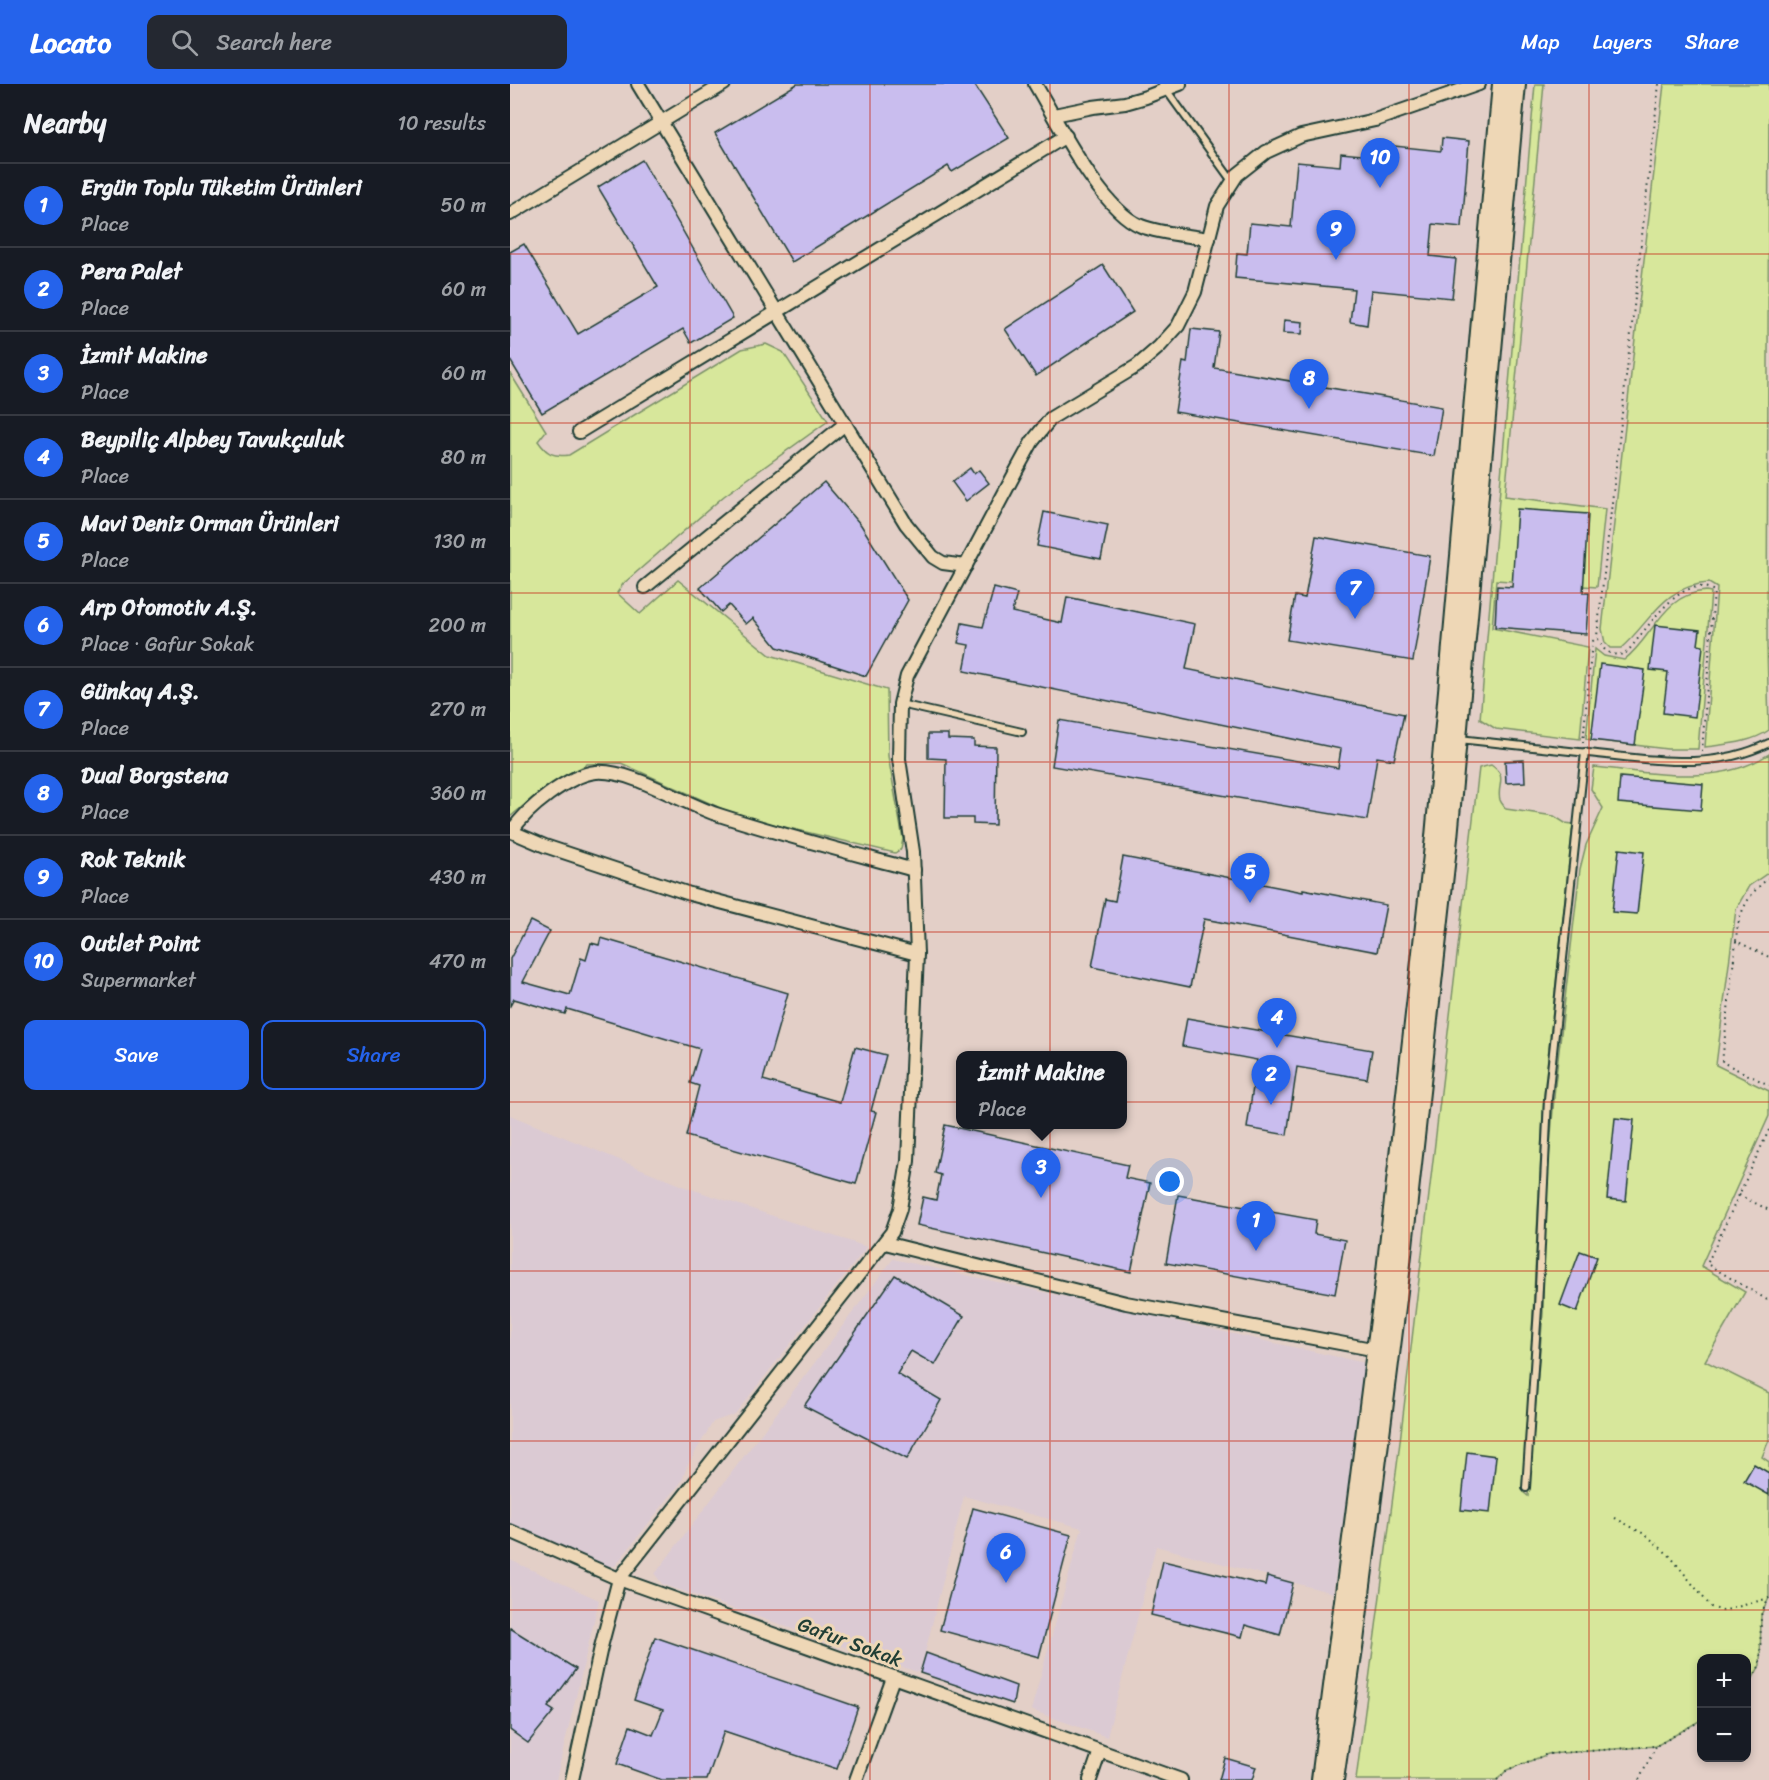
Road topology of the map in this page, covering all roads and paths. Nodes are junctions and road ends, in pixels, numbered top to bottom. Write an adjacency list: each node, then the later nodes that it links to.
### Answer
1 (638, 84): 11 (street)
2 (723, 84): 11 (street)
3 (1035, 84): 10 (street)
4 (1180, 84): 9 (street)
5 (1479, 84): 13 (street)
6 (1502, 84): 24 (main road)
7 (1516, 84): 24 (main road)
8 (1659, 84): 21 (path)
9 (1164, 87): 10 (street); 13 (lane)
10 (1054, 115): 12 (street)
11 (661, 122): 14 (street); 16 (street)
12 (1066, 136): 15 (street); 16 (street)
13 (1232, 181): 15 (street)
14 (510, 214)
15 (1209, 239): 19 (street)
16 (778, 313): 17 (street); 18 (street)
17 (845, 424): 19 (street); 20 (street)
18 (579, 432)
19 (966, 566): 22 (street)
20 (645, 587)
21 (1597, 636): 26 (path); 27 (path)
22 (900, 704): 23 (lane); 29 (street)
23 (1022, 732)
24 (1450, 738): 26 (lane); 40 (main road); 56 (main road)
25 (1769, 743): 27 (lane)
26 (1583, 752): 27 (lane); 41 (lane)
27 (1701, 761)
28 (511, 831): 29 (street); 32 (street)
29 (914, 870): 32 (street)
30 (1769, 878): 31 (path)
31 (1736, 942): 33 (path); 34 (path)
32 (917, 954): 38 (street)
33 (1769, 957)
34 (1769, 1085)
35 (1769, 1130): 36 (path)
36 (1739, 1195): 37 (path); 39 (path)
37 (1769, 1210)
38 (885, 1243): 40 (street); 44 (street)
39 (1769, 1301)
40 (1377, 1350): 55 (main road)
41 (1526, 1488)
42 (1615, 1518): 45 (path)
43 (510, 1531): 44 (street, Gafur Sokak)
44 (620, 1579): 46 (street, Gafur Sokak); 51 (street)
45 (1769, 1598): 47 (path)
46 (893, 1678): 50 (street, Gafur Sokak); 52 (street)
47 (1751, 1680)
48 (1697, 1721): 49 (path)
49 (1656, 1746): 57 (path); 58 (path)
50 (1100, 1751): 53 (street); 54 (street, Gafur Sokak)
51 (572, 1780)
52 (856, 1780)
53 (1090, 1780)
54 (1181, 1780)
55 (1321, 1780)
56 (1334, 1780)
57 (1497, 1780)
58 (1639, 1780)

